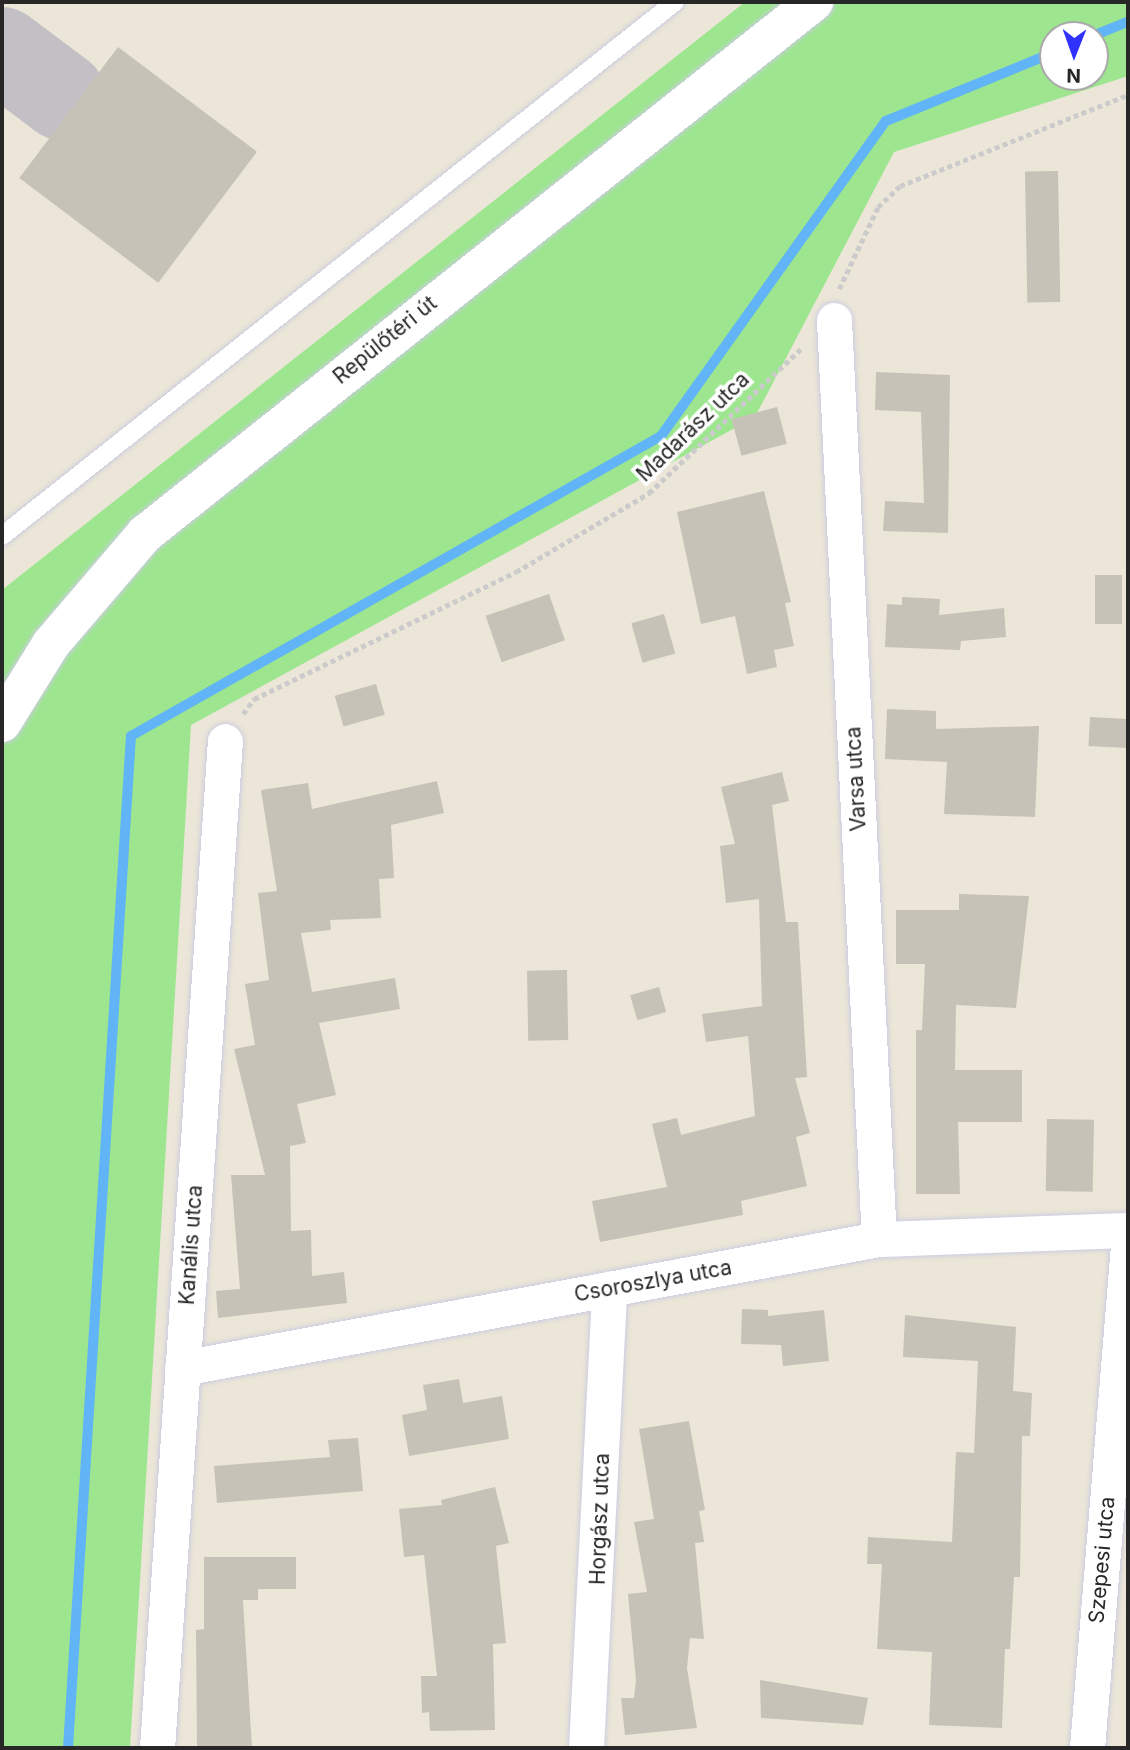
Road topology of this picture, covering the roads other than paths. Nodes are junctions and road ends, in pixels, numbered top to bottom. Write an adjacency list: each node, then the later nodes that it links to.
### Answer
1 (675, 2): 4 (lane)
2 (814, 2): 5 (street, Repülőtéri út)
3 (834, 320): 8 (street, Varsa utca)
4 (2, 536)
5 (2, 723)
6 (225, 741): 11 (street, Kanális utca)
7 (1128, 1230): 8 (street, Csoroszlya utca)
8 (879, 1239): 10 (street, Csoroszlya utca)
9 (1128, 1245): 14 (street, Szepesi utca)
10 (609, 1289): 11 (street, Csoroszlya utca); 13 (street, Horgász utca)
11 (182, 1368): 12 (street, Kanális utca)
12 (157, 1748)
13 (586, 1748)
14 (1087, 1748)

